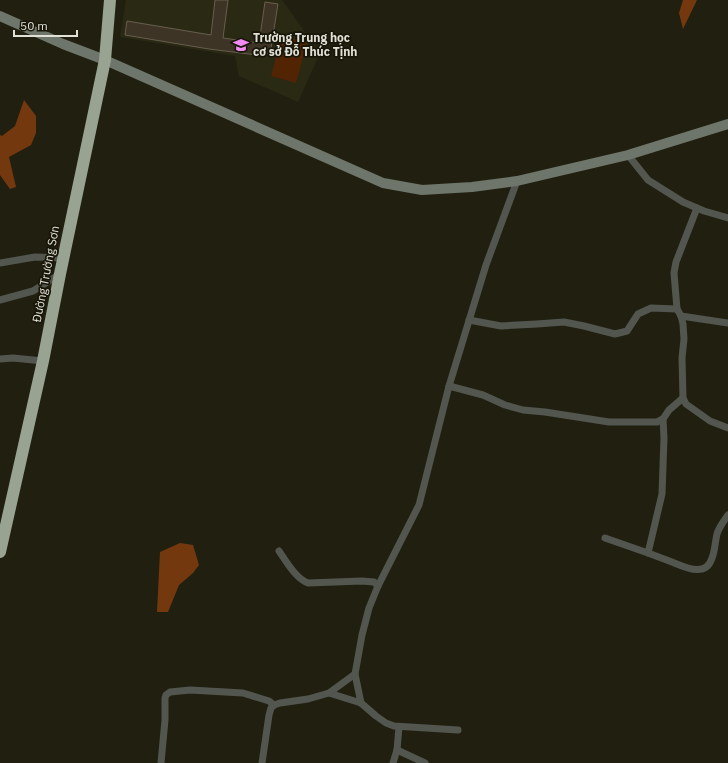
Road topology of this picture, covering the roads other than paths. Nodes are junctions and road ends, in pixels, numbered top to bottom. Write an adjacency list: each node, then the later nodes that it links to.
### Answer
1 (110, 0): 3 (highway, Đường Trường Sơn)
2 (0, 16): 3 (street)
3 (105, 60): 6 (street); 9 (highway, Đường Trường Sơn)
4 (728, 124): 5 (street)
5 (628, 155): 6 (street); 7 (street)
6 (517, 181): 15 (street)
7 (697, 208): 8 (street); 13 (street)
8 (728, 218)
9 (63, 258): 10 (street); 11 (highway, Đường Trường Sơn)
10 (0, 263)
11 (60, 274): 12 (street); 18 (highway, Đường Trường Sơn)
12 (0, 300)
13 (677, 309): 14 (street); 15 (street)
14 (681, 316): 16 (street); 20 (street)
15 (469, 320): 19 (street)
16 (728, 323)
17 (0, 360): 18 (street)
18 (43, 361): 26 (highway, Đường Trường Sơn)
19 (449, 386): 21 (street); 28 (street)
20 (683, 398): 21 (street); 22 (street)
21 (663, 419): 27 (street)
22 (728, 428)
23 (728, 515): 27 (street)
24 (605, 538): 27 (street)
25 (279, 551): 28 (street)
26 (0, 552)
27 (648, 553)
28 (378, 586): 29 (street)
29 (355, 674): 30 (street); 31 (street)
30 (329, 693): 31 (street); 32 (street)
31 (361, 703): 33 (street)
32 (274, 704): 36 (street); 37 (street)
33 (400, 727): 34 (street); 35 (street)
34 (458, 730)
35 (397, 750): 38 (street); 39 (street)
36 (161, 763)
37 (262, 763)
38 (393, 763)
39 (425, 763)

